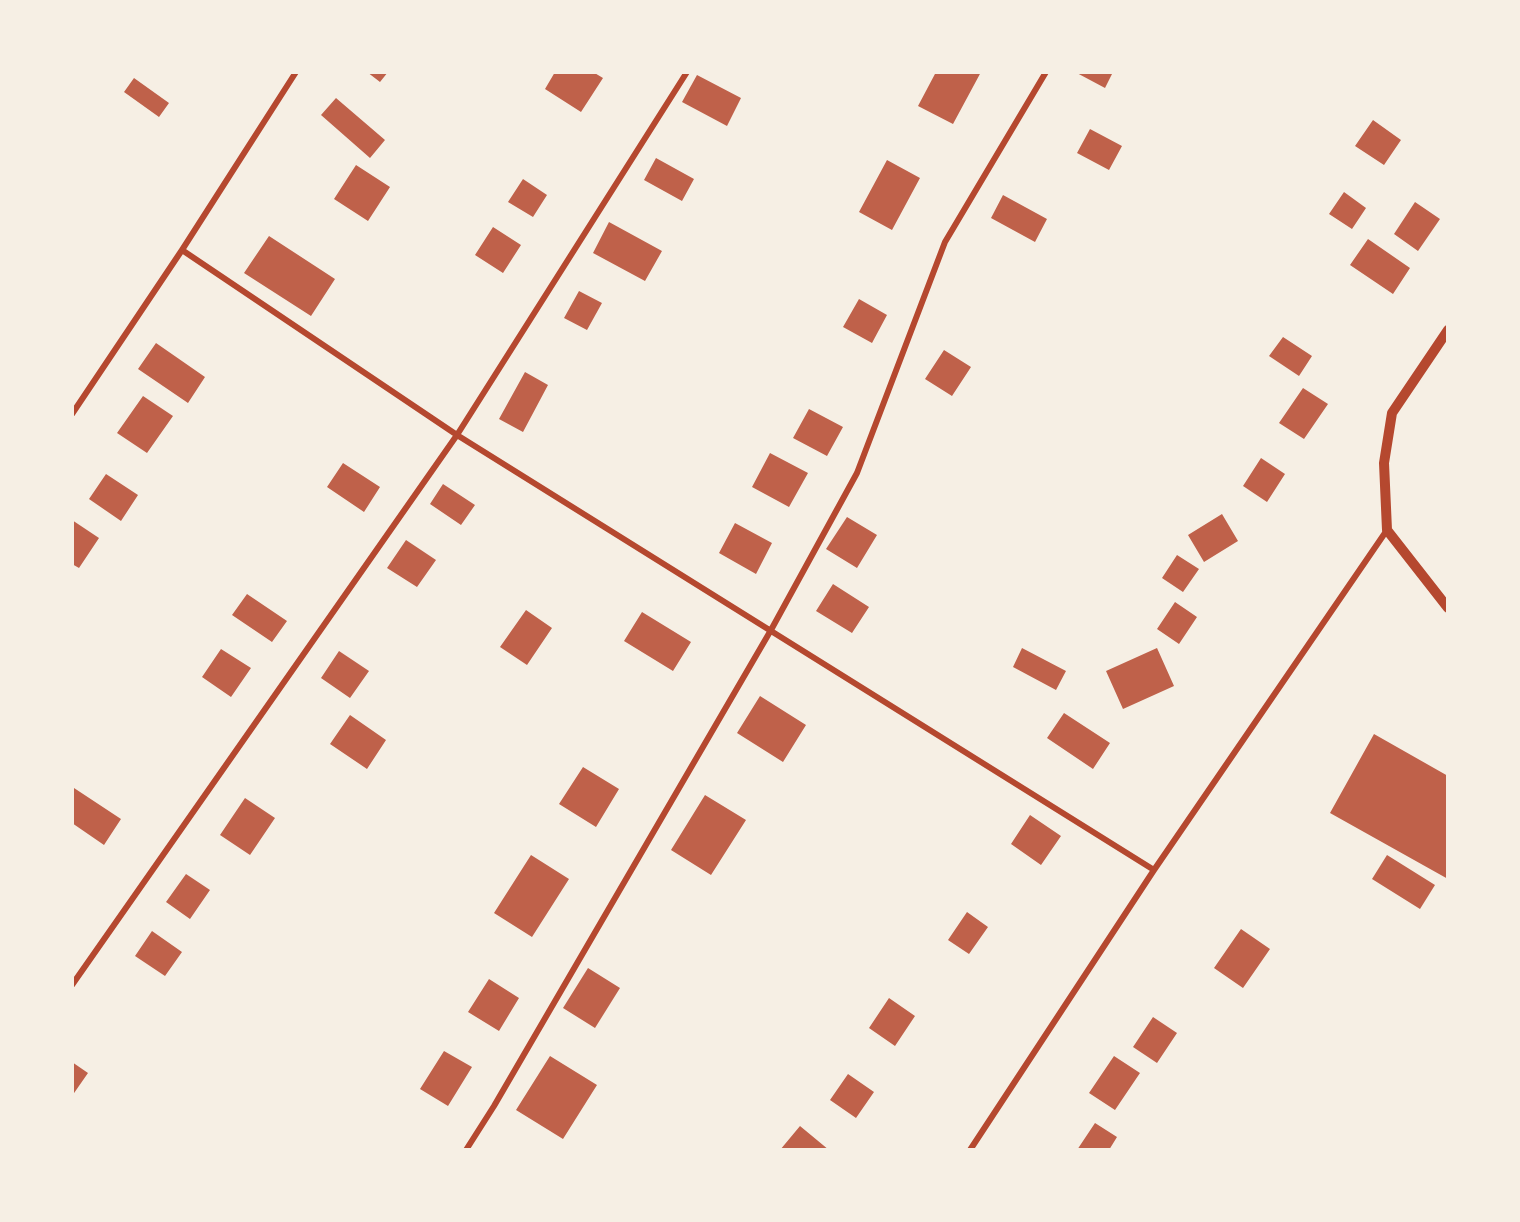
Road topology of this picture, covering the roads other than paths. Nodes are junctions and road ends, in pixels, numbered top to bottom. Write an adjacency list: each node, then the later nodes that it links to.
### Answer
1 (296, 72): 4 (street)
2 (687, 72): 7 (street)
3 (1046, 72): 10 (street)
4 (182, 250): 6 (street); 7 (street)
5 (1448, 330): 8 (street)
6 (72, 414)
7 (457, 435): 10 (street); 12 (street)
8 (1387, 531): 9 (street); 11 (street)
9 (1448, 608)
10 (771, 630): 11 (street); 13 (street)
11 (1154, 870): 14 (street)
12 (72, 984)
13 (466, 1150)
14 (970, 1150)

